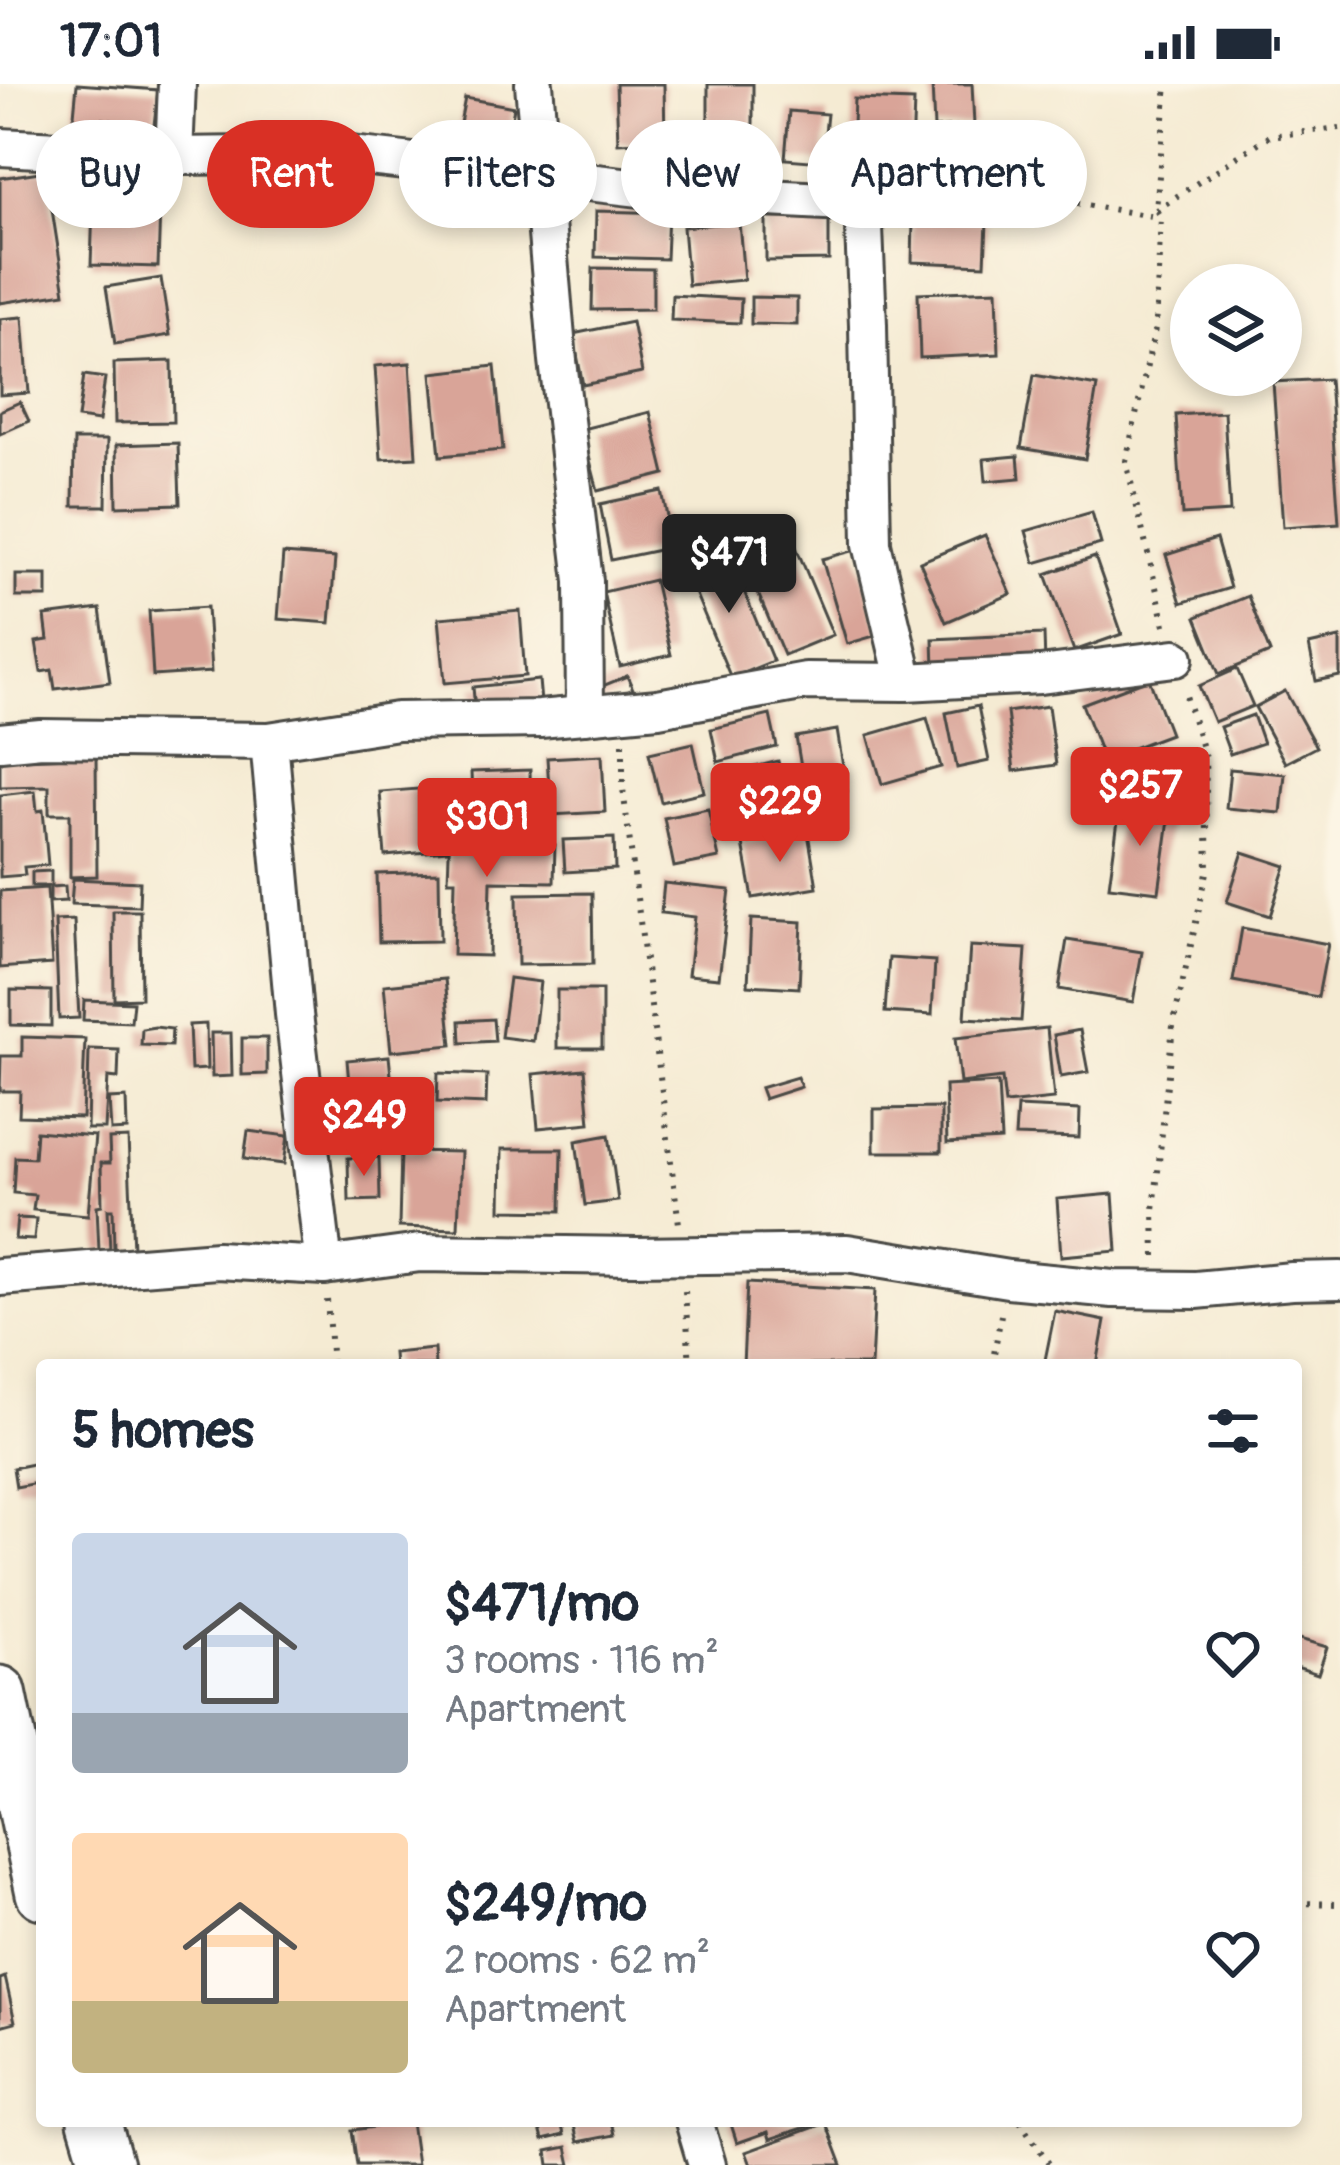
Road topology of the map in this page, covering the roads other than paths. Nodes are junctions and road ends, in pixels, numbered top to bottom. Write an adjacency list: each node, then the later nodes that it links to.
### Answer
1 (177, 84): 3 (street)
2 (534, 84): 4 (street)
3 (176, 120)
4 (537, 120)
5 (0, 147): 6 (street)
6 (36, 149)
7 (183, 156): 8 (street)
8 (399, 161)
9 (597, 184): 12 (street)
10 (547, 228): 13 (street)
11 (1175, 658): 12 (street)
12 (905, 682): 13 (street)
13 (585, 715): 14 (street)
14 (269, 741): 15 (street); 16 (street)
15 (0, 742)
16 (324, 1266): 17 (street); 18 (street)
17 (0, 1277)
18 (1340, 1280)
19 (2, 1705): 20 (main road)
20 (36, 1865)
21 (96, 2127): 23 (main road)
22 (696, 2127): 24 (street)
23 (107, 2165)
24 (707, 2165)

